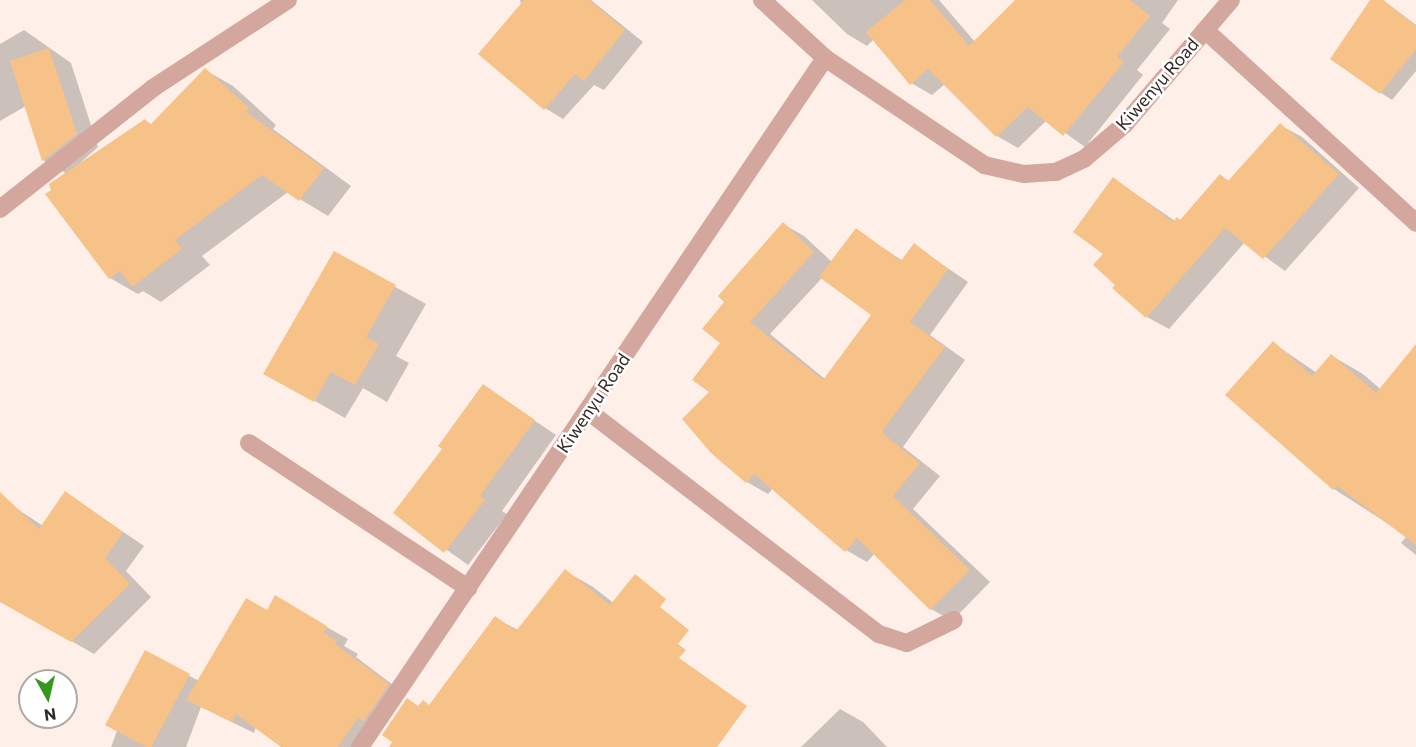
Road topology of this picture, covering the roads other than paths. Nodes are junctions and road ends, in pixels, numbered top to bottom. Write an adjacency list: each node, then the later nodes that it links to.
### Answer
1 (288, 0): 6 (street)
2 (762, 0): 5 (street, Kiwenyu Road)
3 (1231, 0): 4 (street, Kiwenyu Road)
4 (1205, 30): 5 (street, Kiwenyu Road); 7 (street)
5 (825, 58): 8 (street, Kiwenyu Road)
6 (0, 209)
7 (1416, 223)
8 (588, 411): 10 (street, Kiwenyu Road); 11 (street)
9 (249, 443): 10 (street)
10 (468, 588): 12 (street, Kiwenyu Road)
11 (954, 620)
12 (360, 747)

